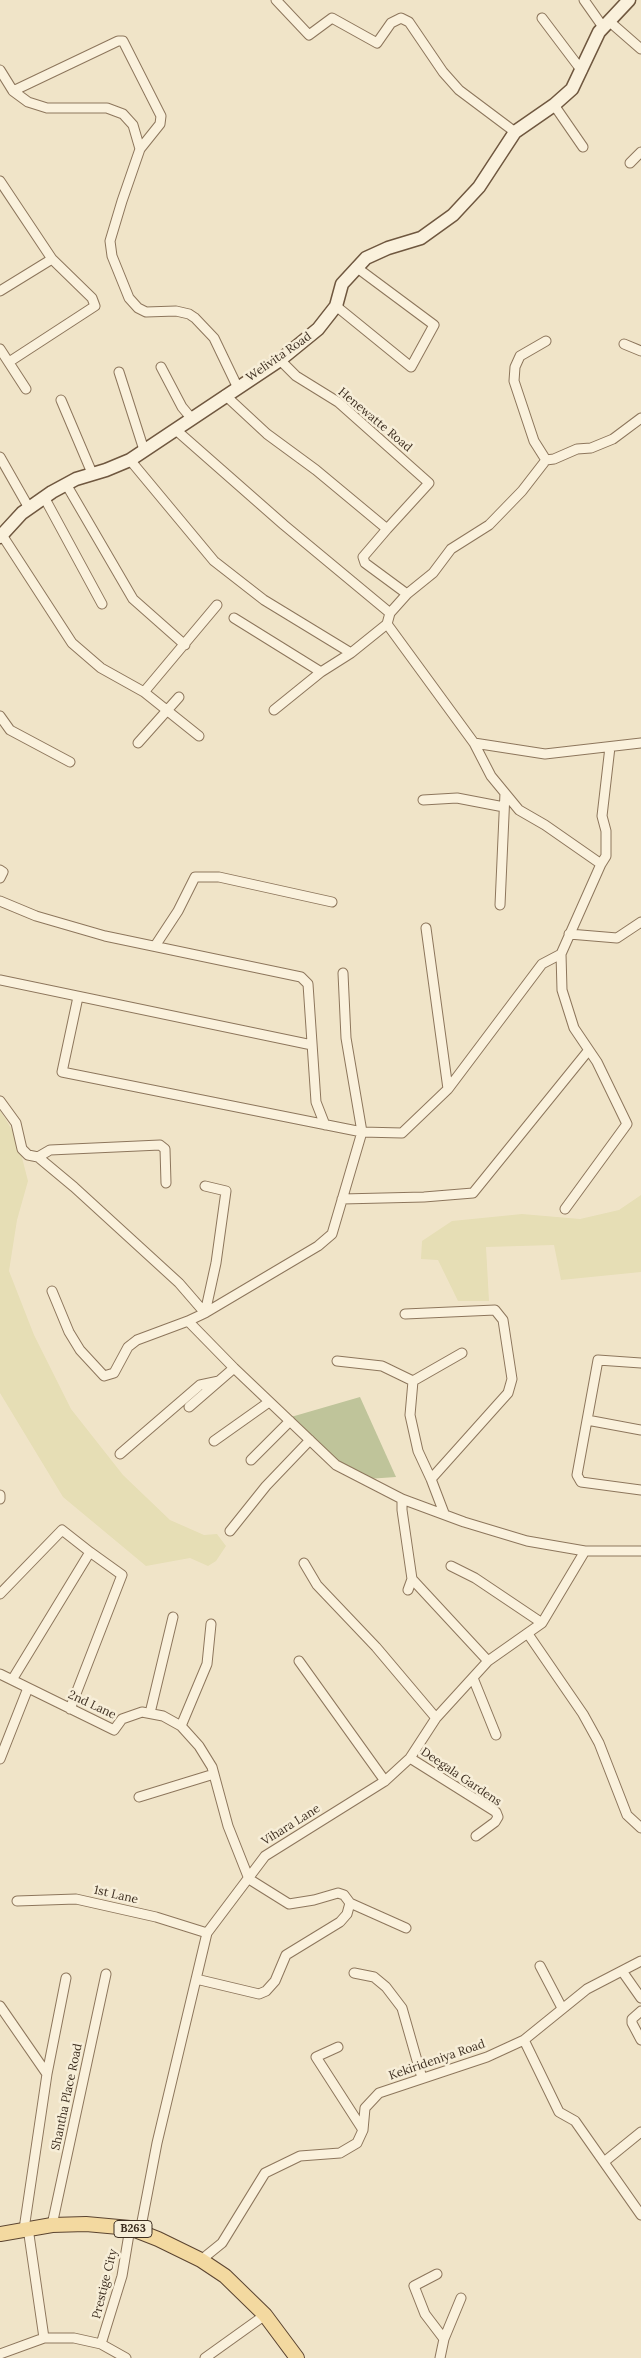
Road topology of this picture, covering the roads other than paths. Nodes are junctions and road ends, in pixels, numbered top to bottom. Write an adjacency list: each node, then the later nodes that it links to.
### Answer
1 (276, 0): 11 (street)
2 (584, 0): 5 (street)
3 (629, 0): 5 (street, Welivita Road)
4 (542, 18): 8 (street)
5 (606, 25): 6 (street); 8 (street, Welivita Road)
6 (641, 50)
7 (0, 70): 9 (street)
8 (582, 71): 10 (street, Welivita Road)
9 (13, 91): 13 (street); 13 (street)
10 (554, 105): 11 (street, Welivita Road); 12 (street)
11 (515, 132): 18 (street, Welivita Road)
12 (583, 147)
13 (140, 149): 29 (street)
14 (641, 152): 15 (street)
15 (630, 164)
16 (0, 181): 17 (street)
17 (52, 259): 19 (street); 26 (street)
18 (356, 268): 20 (street, Welivita Road); 20 (street)
19 (0, 291)
20 (336, 306): 25 (street, Welivita Road)
21 (546, 341): 39 (street)
22 (624, 344): 24 (street)
23 (0, 349): 26 (street)
24 (641, 351)
25 (280, 360): 29 (street, Welivita Road); 44 (street, Henewatte Road)
26 (8, 362): 30 (street)
27 (161, 367): 34 (street)
28 (119, 372): 36 (street)
29 (237, 386): 31 (street, Welivita Road)
30 (26, 389)
31 (225, 396): 34 (street, Welivita Road); 44 (street)
32 (61, 400): 40 (street)
33 (641, 418): 39 (street)
34 (192, 419): 35 (street, Welivita Road)
35 (176, 430): 36 (street, Welivita Road); 49 (street)
36 (144, 450): 38 (street, Welivita Road)
37 (0, 457): 43 (street)
38 (130, 460): 40 (street, Welivita Road); 53 (street)
39 (546, 460): 46 (street)
40 (92, 473): 41 (street, Welivita Road)
41 (66, 484): 42 (street, Welivita Road); 52 (street)
42 (44, 498): 43 (street, Welivita Road); 47 (street)
43 (29, 508): 45 (street, Welivita Road)
44 (387, 529): 46 (street)
45 (1, 536): 55 (street)
46 (407, 594): 49 (street)
47 (102, 604)
48 (217, 605): 52 (street)
49 (390, 613): 51 (street)
50 (234, 618): 54 (street)
51 (387, 624): 53 (street); 62 (street)
52 (185, 645): 55 (street)
53 (351, 653): 54 (street)
54 (321, 672): 57 (street)
55 (144, 692): 58 (street)
56 (179, 697): 58 (street)
57 (274, 710)
58 (166, 711): 60 (street); 61 (street)
59 (0, 716): 65 (street)
60 (199, 736)
61 (138, 743)
62 (474, 743): 64 (street); 66 (street)
63 (641, 743): 64 (street)
64 (610, 747): 69 (street)
65 (70, 762)
66 (505, 793): 68 (street); 69 (street)
67 (424, 800): 68 (street)
68 (504, 807): 74 (street)
69 (601, 864): 77 (street)
70 (0, 870): 71 (street)
71 (0, 878)
72 (0, 901): 78 (street)
73 (332, 902): 78 (street)
74 (500, 905)
75 (641, 922): 77 (street)
76 (426, 928): 85 (street)
77 (569, 934): 79 (street)
78 (154, 946): 83 (street)
79 (561, 954): 84 (street); 85 (street)
80 (343, 973): 88 (street)
81 (0, 980): 82 (street)
82 (78, 997): 83 (street); 87 (street)
83 (312, 1044): 87 (street)
84 (588, 1051): 92 (street); 93 (street)
85 (448, 1089): 88 (street)
86 (0, 1101): 89 (street)
87 (325, 1125): 88 (street)
88 (362, 1132): 92 (street)
89 (38, 1157): 90 (street); 95 (street)
90 (166, 1183)
91 (205, 1186): 95 (street)
92 (342, 1198): 95 (street)
93 (565, 1209)
94 (52, 1291): 97 (street)
95 (205, 1313): 97 (street)
96 (405, 1314): 113 (street)
97 (188, 1321): 101 (street)
98 (462, 1353): 103 (street)
99 (337, 1362): 103 (street)
100 (641, 1363): 106 (street)
101 (234, 1368): 102 (street); 104 (street)
102 (219, 1381): 105 (street); 111 (street)
103 (412, 1381): 113 (street)
104 (269, 1402): 107 (street); 110 (street)
105 (189, 1407)
106 (587, 1420): 108 (street); 114 (street)
107 (290, 1421): 109 (street); 112 (street)
108 (641, 1430)
109 (310, 1440): 115 (street); 117 (street)
110 (214, 1441)
111 (120, 1454)
112 (251, 1460)
113 (431, 1479): 116 (street)
114 (641, 1490)
115 (402, 1499): 116 (street); 123 (street)
116 (444, 1513): 118 (street)
117 (230, 1531)
118 (585, 1551): 119 (street); 127 (street, Vihara Lane)
119 (641, 1551)
120 (90, 1552): 125 (street); 134 (street); 136 (street)
121 (304, 1562): 138 (street)
122 (451, 1566): 127 (street)
123 (412, 1579): 124 (street); 131 (street)
124 (408, 1590)
125 (0, 1594)
126 (173, 1617): 137 (street)
127 (542, 1623): 129 (street, Vihara Lane)
128 (210, 1624): 139 (street)
129 (528, 1634): 131 (street, Vihara Lane); 146 (street)
130 (299, 1661): 144 (street)
131 (488, 1662): 133 (street, Vihara Lane)
132 (0, 1674): 134 (street, 2nd Lane)
133 (473, 1678): 138 (street, Vihara Lane); 140 (street)
134 (12, 1680): 135 (street, 2nd Lane)
135 (28, 1688): 136 (street, 2nd Lane); 142 (street)
136 (70, 1709): 137 (street, 2nd Lane)
137 (150, 1713): 139 (street)
138 (436, 1718): 141 (street, Vihara Lane)
139 (181, 1726): 143 (street)
140 (496, 1735)
141 (410, 1758): 144 (street, Vihara Lane); 147 (street, Deegala Gardens)
142 (0, 1759)
143 (214, 1774): 145 (street); 148 (street)
144 (385, 1781): 148 (street, Vihara Lane)
145 (139, 1797)
146 (641, 1828)
147 (476, 1836)
148 (249, 1879): 150 (street); 152 (street, Vihara Lane)
149 (17, 1901): 152 (street, 1st Lane)
150 (350, 1903): 151 (street); 159 (street)
151 (406, 1928)
152 (207, 1933): 159 (street, Vihara Lane)
153 (641, 1961): 155 (street, Kekirideniya Road)
154 (540, 1966): 162 (street)
155 (622, 1971): 160 (street); 162 (street, Kekirideniya Road)
156 (354, 1973): 168 (street)
157 (106, 1974): 173 (street, Shantha Place Road)
158 (66, 1978): 167 (street)
159 (196, 1979): 175 (street, Vihara Lane)
160 (641, 1998)
161 (0, 2006): 167 (street)
162 (562, 2008): 164 (street, Kekirideniya Road)
163 (641, 2011): 165 (street)
164 (524, 2040): 168 (street, Kekirideniya Road); 171 (street)
165 (641, 2040)
166 (338, 2046): 169 (street)
167 (47, 2074): 174 (street)
168 (422, 2078): 169 (street, Kekirideniya Road)
169 (363, 2130): 177 (street, Kekirideniya Road)
170 (641, 2132): 171 (street)
171 (604, 2162): 172 (street)
172 (641, 2214)
173 (52, 2225): 174 (main road, B263); 175 (main road, B263)
174 (26, 2229): 176 (main road, B263); 181 (street)
175 (135, 2230): 177 (main road, B263); 183 (street, Prestige City)
176 (0, 2234)
177 (201, 2260): 180 (main road, B263)
178 (437, 2274): 182 (street)
179 (461, 2298): 182 (street)
180 (265, 2315): 186 (street); 187 (main road, B263)
181 (44, 2338): 183 (street); 184 (street)
182 (444, 2339): 188 (street)
183 (101, 2344): 185 (street)
184 (0, 2354)
185 (126, 2358)
186 (205, 2358)
187 (297, 2358)
188 (440, 2358)

